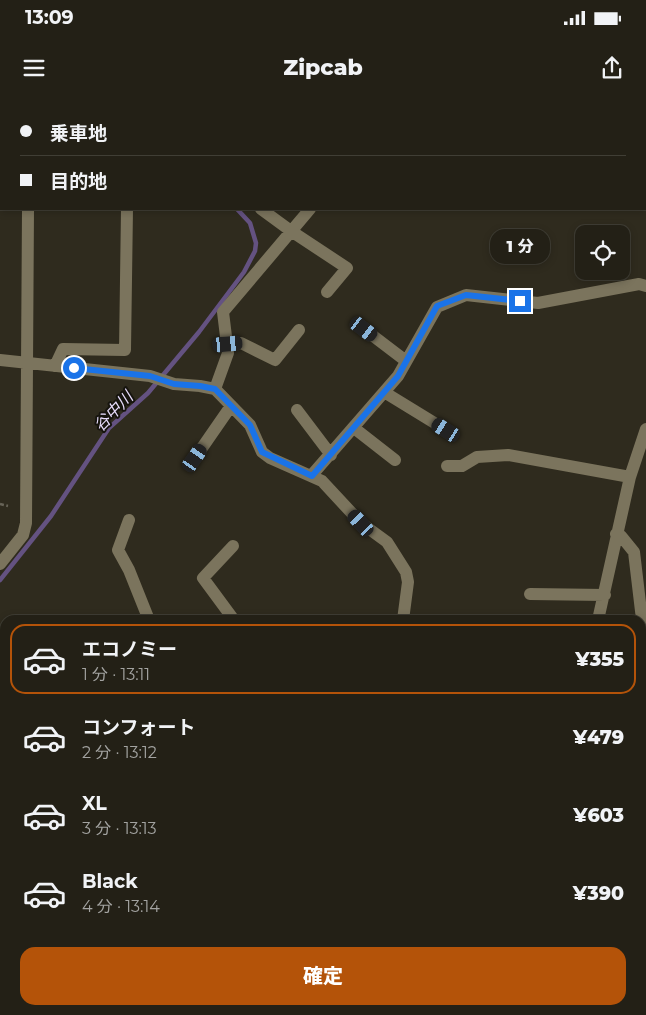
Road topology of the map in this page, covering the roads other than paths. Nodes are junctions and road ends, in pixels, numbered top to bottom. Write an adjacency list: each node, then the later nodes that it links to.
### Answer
1 (28, 210): 13 (street)
2 (127, 210): 14 (street)
3 (262, 210): 5 (street)
4 (309, 210): 5 (street)
5 (291, 232): 7 (street); 10 (street)
6 (646, 286): 12 (street)
7 (328, 292)
8 (364, 329): 12 (street)
9 (299, 330): 10 (street)
10 (228, 344): 15 (street)
11 (0, 360): 13 (street)
12 (406, 361): 16 (street)
13 (27, 363): 14 (street); 31 (street)
14 (55, 366): 15 (street)
15 (215, 389): 17 (street)
16 (384, 392): 19 (street); 20 (street)
17 (232, 406): 23 (street); 26 (street)
18 (297, 410): 22 (street)
19 (354, 428): 22 (street); 24 (street)
20 (446, 430)
21 (645, 433): 27 (street)
22 (331, 455): 26 (street)
23 (195, 458)
24 (395, 460)
25 (447, 466): 27 (street)
26 (312, 476): 37 (street)
27 (630, 477): 29 (street)
28 (128, 520): 35 (street)
29 (616, 534): 32 (street); 34 (street)
30 (233, 546): 36 (street)
31 (0, 564)
32 (641, 566): 39 (street)
33 (530, 594): 34 (street)
34 (604, 595): 38 (street)
35 (147, 615)
36 (230, 615)
37 (404, 615)
38 (599, 615)
39 (644, 615)

